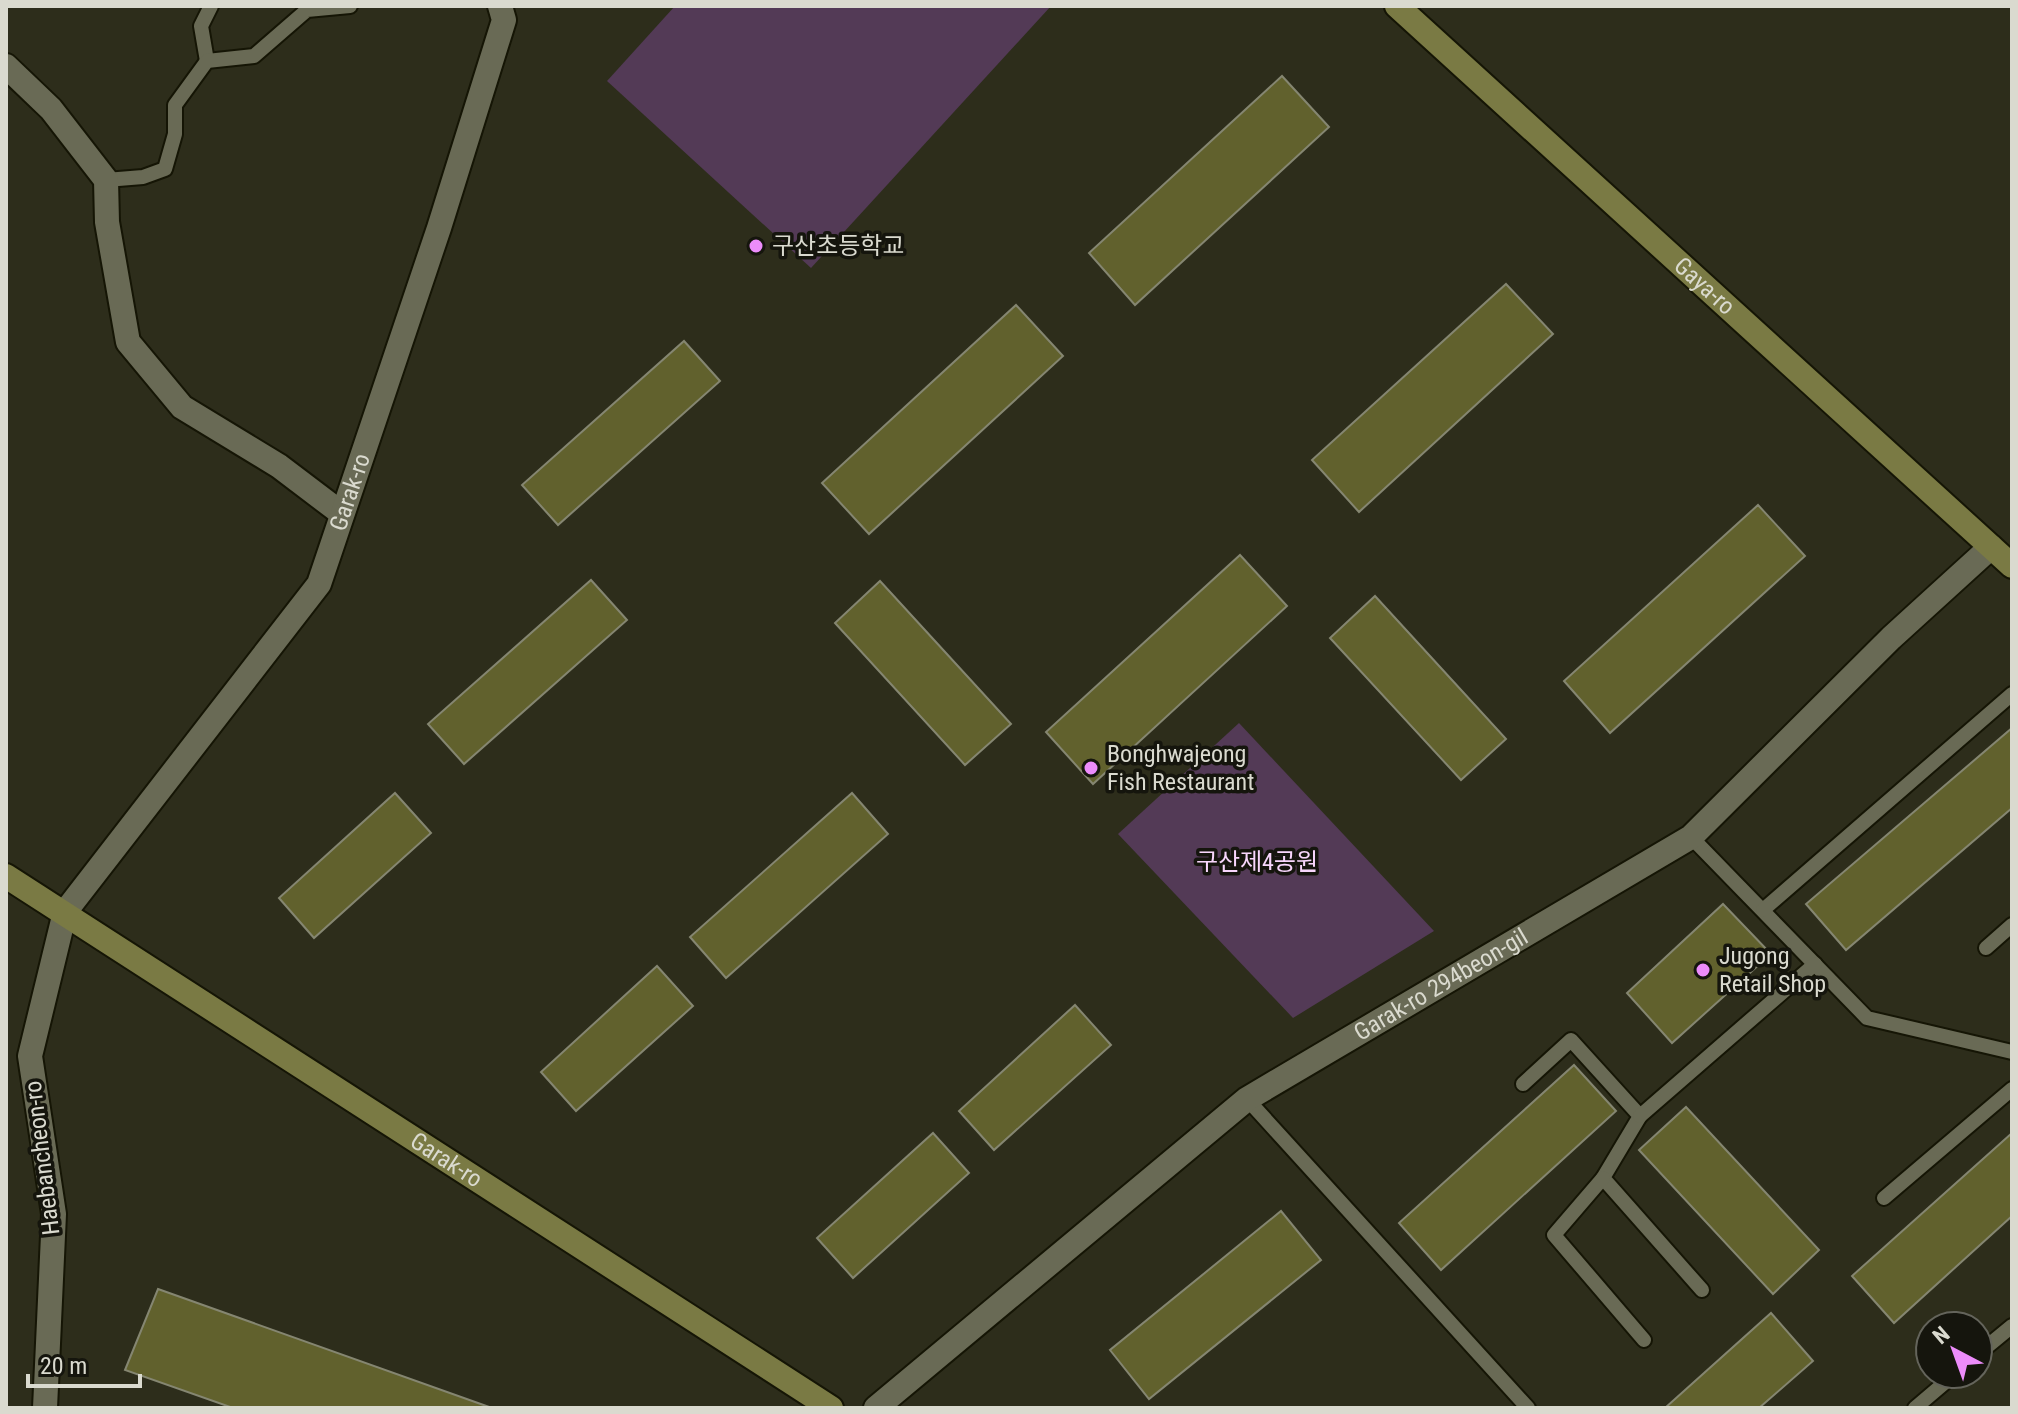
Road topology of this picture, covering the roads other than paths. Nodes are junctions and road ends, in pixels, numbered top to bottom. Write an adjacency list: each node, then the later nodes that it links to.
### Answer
1 (211, 6): 5 (lane)
2 (350, 6): 5 (lane)
3 (500, 6): 8 (street, Garak-ro)
4 (1397, 6): 9 (street, Gaya-ro)
5 (207, 61): 7 (lane)
6 (6, 66): 7 (street)
7 (106, 180): 8 (street)
8 (341, 513): 15 (street, Garak-ro)
9 (1991, 547): 10 (street, Gaya-ro); 12 (street, Garak-ro 294beon-gil)
10 (2012, 566)
11 (2012, 694): 14 (lane)
12 (1691, 837): 14 (lane); 22 (street, Garak-ro 294beon-gil)
13 (6, 876): 15 (street, Garak-ro)
14 (1763, 910): 18 (lane)
15 (65, 912): 29 (street, Haebancheon-ro); 30 (street, Garak-ro)
16 (2012, 925): 17 (lane)
17 (1986, 948)
18 (1815, 964): 19 (lane); 23 (lane)
19 (2012, 1052)
20 (1523, 1084): 23 (lane)
21 (2012, 1089): 25 (lane)
22 (1247, 1099): 31 (street, Garak-ro 294beon-gil); 32 (lane)
23 (1640, 1116): 24 (lane)
24 (1603, 1178): 26 (lane); 27 (lane)
25 (1884, 1198)
26 (1702, 1290)
27 (1644, 1340)
28 (1936, 1390): 33 (lane)
29 (45, 1408)
30 (831, 1408)
31 (876, 1408)
32 (1528, 1408)
33 (1915, 1408)

